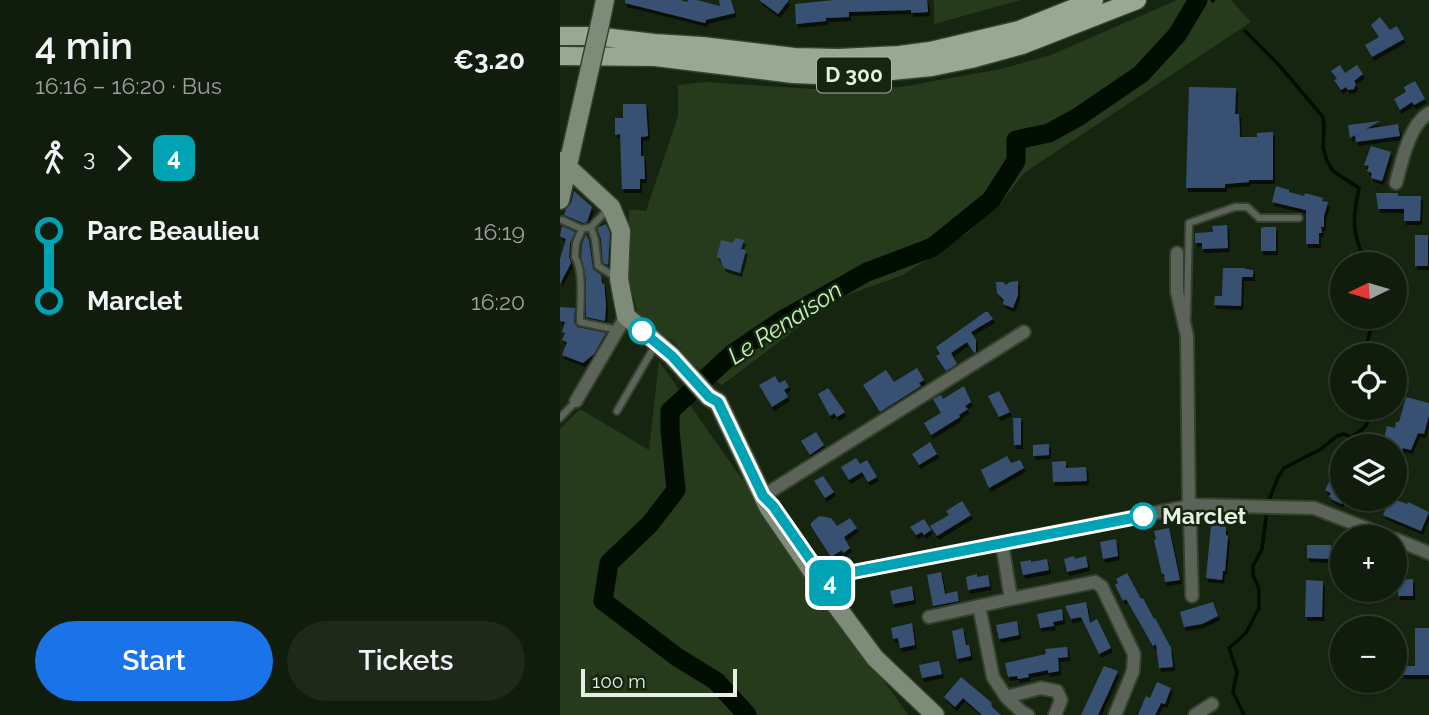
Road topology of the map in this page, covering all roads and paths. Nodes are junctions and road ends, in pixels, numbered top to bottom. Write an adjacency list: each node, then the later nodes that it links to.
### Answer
1 (605, 0): 7 (street, bridge)
2 (1094, 0): 4 (main road, D 300)
3 (1137, 0): 5 (main road, D 300)
4 (560, 36)
5 (560, 57)
6 (1429, 113): 8 (street)
7 (564, 164): 9 (street); 10 (street)
8 (1396, 183)
9 (560, 200)
10 (611, 206): 13 (lane); 16 (street)
11 (1299, 218): 19 (lane)
12 (562, 220): 14 (lane)
13 (591, 227): 14 (lane); 16 (lane)
14 (582, 229): 17 (lane)
15 (1177, 253): 19 (street)
16 (619, 279): 17 (street)
17 (622, 323): 20 (street); 21 (street)
18 (1024, 332): 24 (street)
19 (1187, 336): 25 (street)
20 (656, 343): 22 (lane); 24 (street)
21 (576, 401): 23 (lane)
22 (617, 411)
23 (560, 418)
24 (763, 496): 30 (street)
25 (1189, 506): 26 (street); 27 (street); 31 (street)
26 (1358, 525)
27 (1002, 543): 30 (street); 32 (street)
28 (1407, 544): 29 (street)
29 (1429, 553)
30 (826, 586): 37 (street); 38 (street)
31 (1192, 596)
32 (1011, 599): 33 (street); 41 (street)
33 (979, 606): 34 (street); 35 (street)
34 (929, 617)
35 (1006, 697): 39 (street); 40 (street)
36 (1212, 704): 42 (street)
37 (935, 715)
38 (948, 715)
39 (1028, 715)
40 (1055, 715)
41 (1115, 715)
42 (1195, 715)

